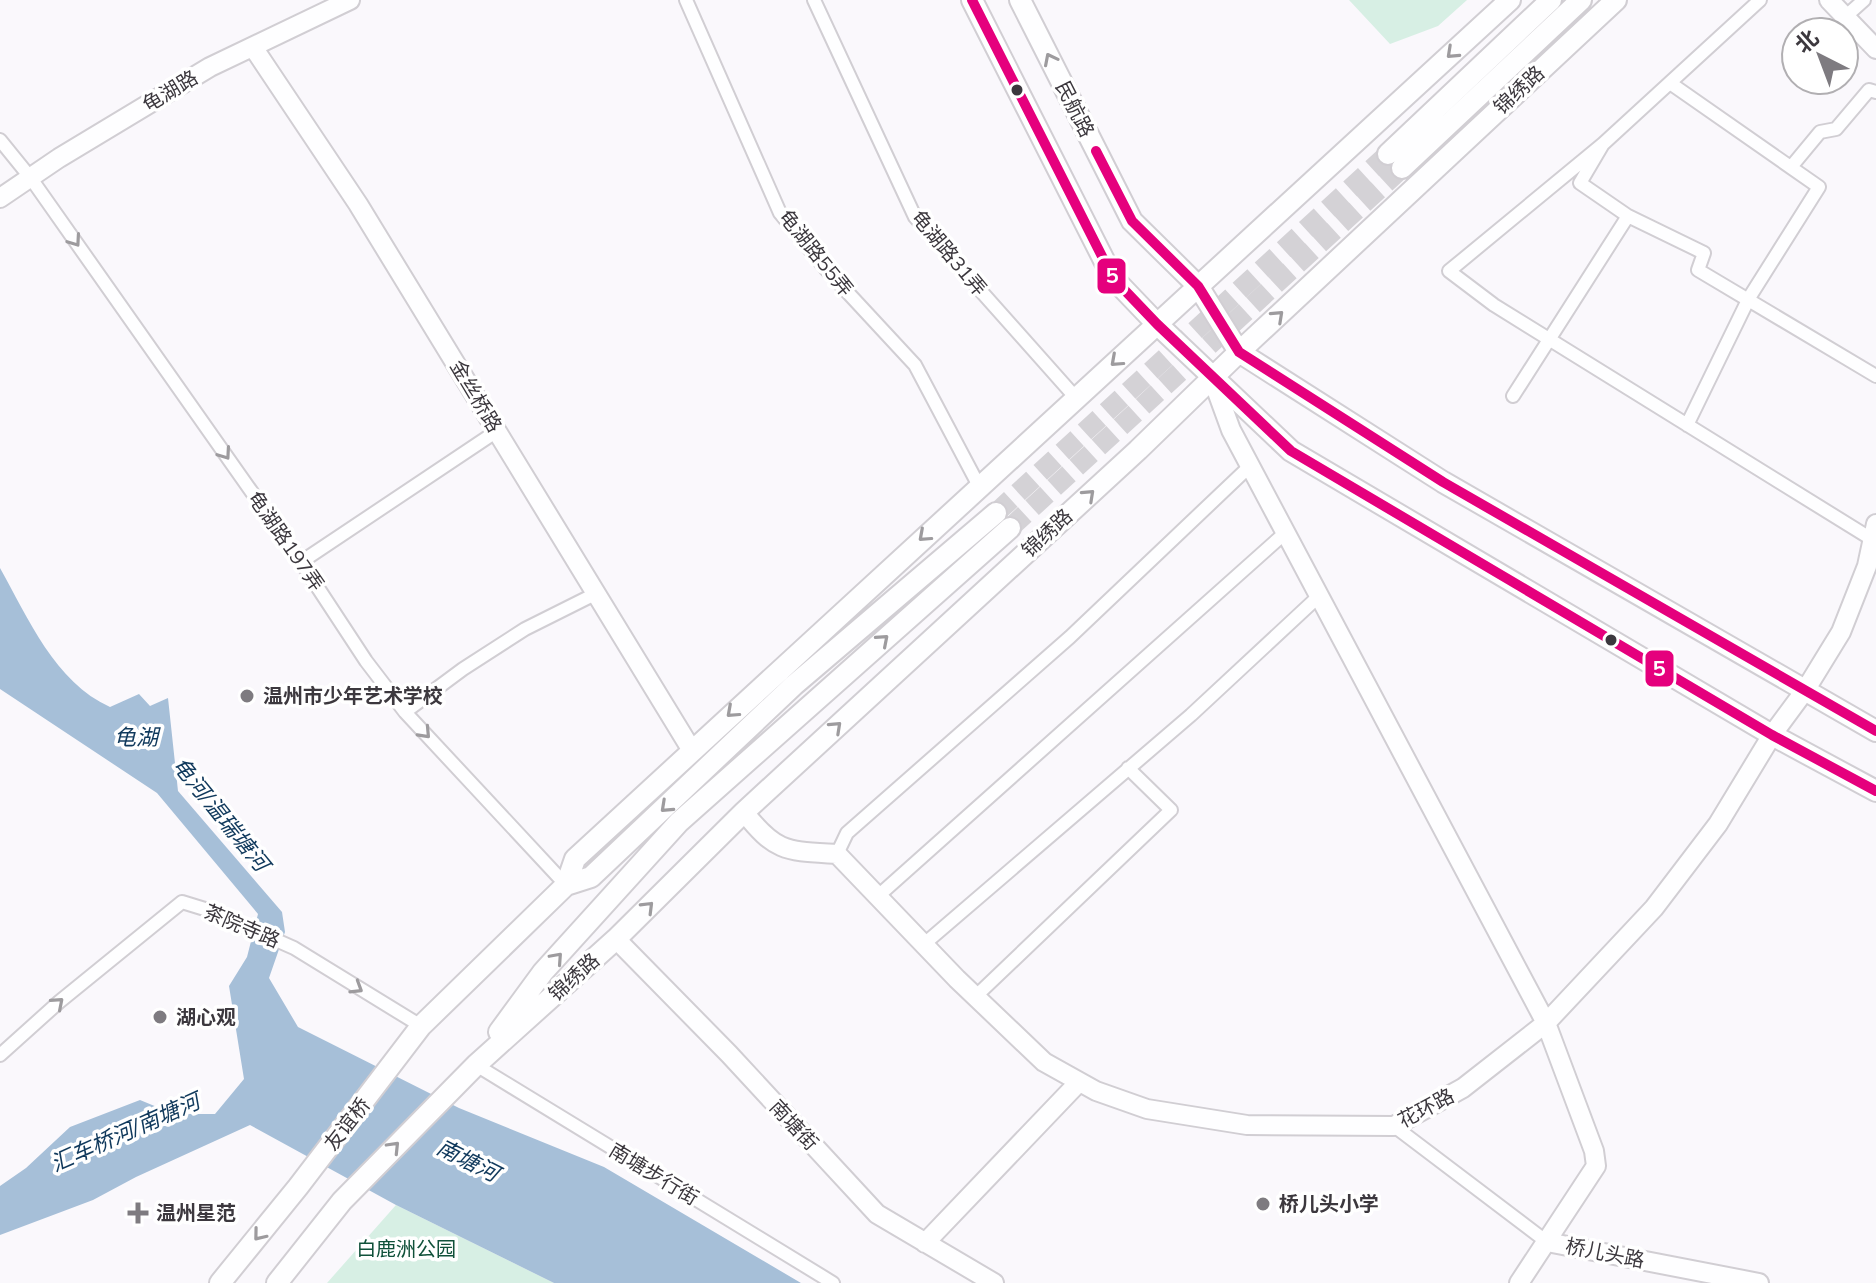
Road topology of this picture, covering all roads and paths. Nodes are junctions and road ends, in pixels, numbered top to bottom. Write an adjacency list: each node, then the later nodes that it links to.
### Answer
1 (350, 0): 16 (street, 龟湖路)
2 (686, 0): 38 (street, 龟湖路55弄)
3 (814, 0): 34 (street, 龟湖路31弄)
4 (972, 0): 28 (main road)
5 (1020, 0): 26 (main road, 民航路, one-way to 5)
6 (1510, 0): 26 (main road, 锦绣路, one-way to 26)
7 (1551, 0): 8 (main road, 锦绣路)
8 (1581, 0)
9 (1616, 0): 30 (main road, 锦绣路, one-way to 9)
10 (1760, 0): 18 (street)
11 (1829, 0): 13 (street)
12 (1864, 0): 14 (street)
13 (1844, 16)
14 (1846, 16)
15 (1860, 32): 17 (street)
16 (253, 47): 23 (street, 龟湖路); 36 (street, 金丝桥路)
17 (1876, 49)
18 (1670, 83): 21 (street); 22 (street)
19 (1876, 92): 22 (street)
20 (0, 140): 23 (street, 龟湖路197弄)
21 (1603, 144): 25 (street); 29 (street)
22 (1791, 167): 27 (street)
23 (30, 177): 24 (street, 龟湖路); 41 (street, 龟湖路197弄, one-way to 41)
24 (0, 198)
25 (1628, 216): 27 (street); 29 (street)
26 (1198, 286): 28 (main road, 锦绣路); 30 (main road, 民航路)
27 (1749, 298): 31 (street); 35 (street)
28 (1157, 324): 32 (main road); 34 (main road, 锦绣路, one-way to 34)
29 (1549, 339): 33 (street); 35 (street)
30 (1239, 352): 32 (main road, 锦绣路); 44 (main road)
31 (1876, 376)
32 (1212, 378): 37 (street); 47 (main road); 51 (main road, 锦绣路, one-way to 32)
33 (1513, 396)
34 (1076, 398): 38 (main road, 锦绣路)
35 (1687, 425): 39 (street)
36 (497, 431): 41 (street); 42 (street, 金丝桥路)
37 (1250, 466): 40 (street); 52 (street)
38 (979, 486): 48 (main road, 锦绣路, one-way to 48)
39 (1874, 532): 44 (street, 花环路)
40 (1285, 533): 43 (street); 54 (street)
41 (301, 562): 45 (street, 龟湖路197弄)
42 (597, 593): 45 (street); 48 (street, 金丝桥路)
43 (1319, 596): 49 (street); 58 (street)
44 (1806, 689): 46 (main road); 47 (street, 花环路)
45 (405, 712): 53 (street, 龟湖路197弄, one-way to 53)
46 (1876, 731)
47 (1772, 735): 50 (main road); 58 (street, 花环路)
48 (691, 749): 53 (main road, 锦绣路)
49 (1128, 768): 56 (street); 57 (street)
50 (1876, 791)
51 (744, 812): 52 (street); 55 (main road, 锦绣路, one-way to 51)
52 (837, 854): 54 (street, 花环路)
53 (566, 885): 59 (main road, 锦绣路); 62 (main road, 锦绣路, one-way to 53)
54 (877, 897): 56 (street, 花环路)
55 (616, 939): 62 (main road, 锦绣路); 66 (street, 南塘街)
56 (923, 945): 57 (street, 花环路)
57 (975, 997): 63 (street, 花环路)
58 (1546, 1023): 64 (street, 花环路); 65 (street)
59 (421, 1026): 60 (street, 茶院寺路, one-way to 59); 61 (main road, 锦绣路)
60 (0, 1055)
61 (395, 1061): 67 (main road, 友谊桥, one-way to 67)
62 (476, 1065): 68 (main road, 锦绣路, one-way to 62); 69 (street, 南塘步行街)
63 (1079, 1082): 64 (street, 花环路); 66 (street)
64 (1394, 1126): 65 (street)
65 (1547, 1242): 71 (street); 72 (street, 桥儿头路)
66 (925, 1243): 70 (street, 南塘街)
67 (220, 1283)
68 (277, 1283)
69 (833, 1283)
70 (994, 1283)
71 (1519, 1283)
72 (1759, 1283)

